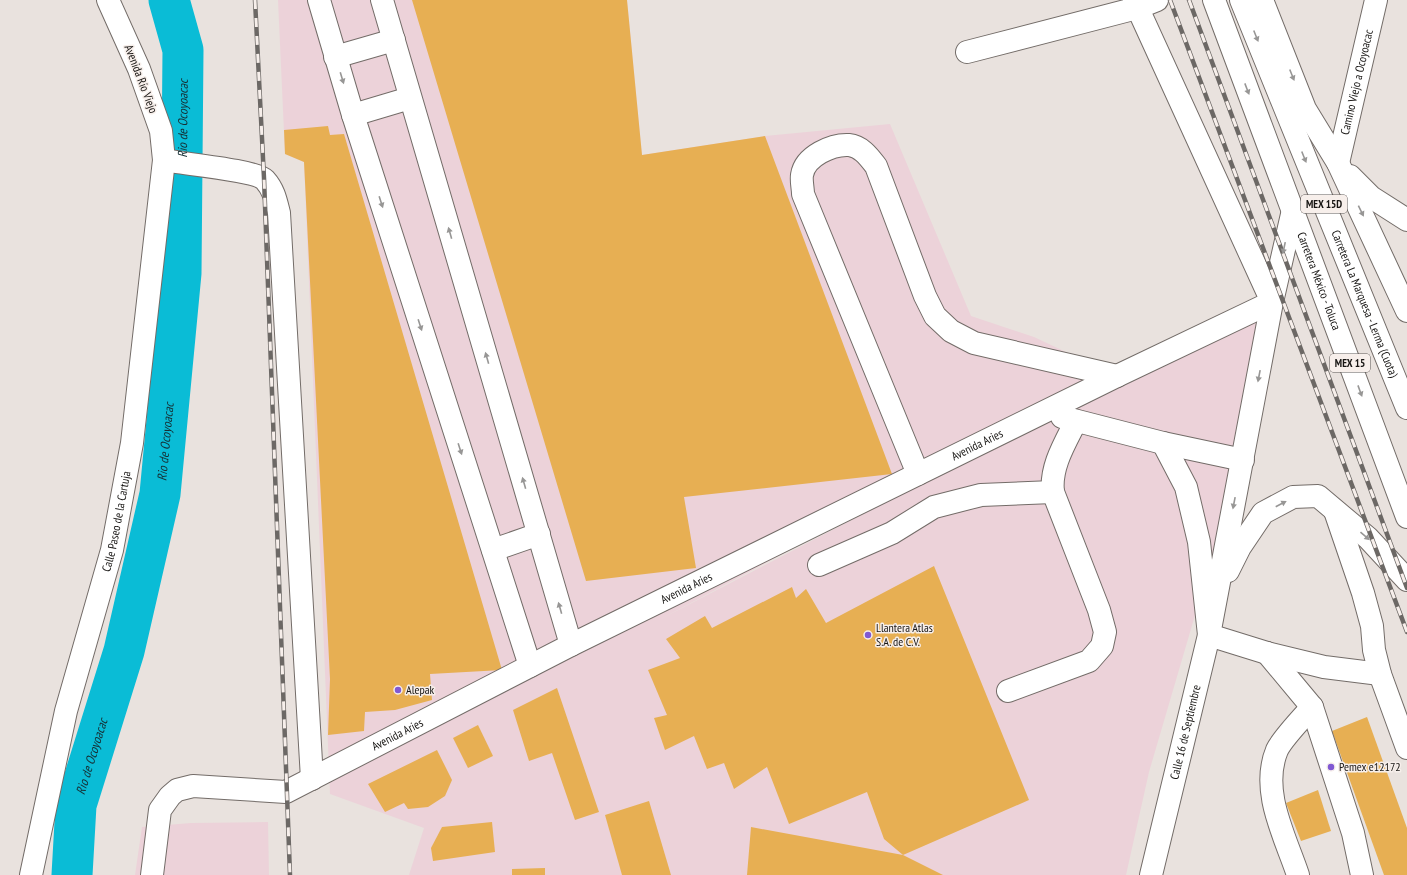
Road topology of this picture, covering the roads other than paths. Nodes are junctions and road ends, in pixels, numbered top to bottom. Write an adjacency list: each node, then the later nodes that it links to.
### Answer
1 (108, 0): 15 (main road, Avenida Río Viejo)
2 (318, 0): 12 (main road)
3 (382, 0): 10 (main road)
4 (1157, 0): 9 (main road)
5 (1214, 0): 17 (main road, Carretera México - Toluca / MEX 15, one-way to 17)
6 (1241, 0): 22 (main road, Carretera La Marquesa - Lerma (Cuota) / MEX 15D, one-way to 22)
7 (1262, 0): 16 (main road, one-way to 16)
8 (1376, 0): 16 (main road, Camino Viejo a Ocoyoacac)
9 (1135, 4): 11 (main road); 19 (main road)
10 (394, 40): 12 (main road); 13 (main road)
11 (967, 52)
12 (335, 57): 14 (main road, one-way to 14)
13 (410, 98): 14 (main road); 31 (main road, one-way to 13)
14 (353, 115): 32 (main road, one-way to 32)
15 (172, 162): 44 (main road); 45 (main road, Calle Paseo de la Cartuja)
16 (1338, 163): 18 (main road); 20 (main road, one-way to 20)
17 (1293, 210): 19 (main road, Calle 16 de Septiembre, one-way to 19); 30 (main road, Carretera México - Toluca / MEX 15, one-way to 30)
18 (1407, 220)
19 (1272, 302): 21 (main road, Avenida Aries); 26 (main road, Calle 16 de Septiembre, one-way to 26)
20 (1407, 311)
21 (1117, 376): 23 (main road, Avenida Aries); 27 (main road)
22 (1407, 408)
23 (1043, 413): 24 (main road); 27 (main road, Avenida Aries)
24 (1076, 421): 25 (main road); 28 (main road)
25 (1163, 443): 26 (main road); 36 (main road)
26 (1243, 460): 35 (main road, Calle 16 de Septiembre, one-way to 35)
27 (918, 474): 37 (main road, Avenida Aries)
28 (1053, 492): 33 (main road); 41 (main road)
29 (1335, 511): 34 (main road, one-way to 34); 35 (main road, one-way to 29); 40 (main road)
30 (1407, 517)
31 (539, 534): 32 (main road); 37 (main road, one-way to 31)
32 (493, 550): 39 (main road)
33 (819, 565)
34 (1407, 580)
35 (1218, 589): 36 (main road, Calle 16 de Septiembre)
36 (1209, 635): 38 (main road); 47 (main road, Calle 16 de Septiembre)
37 (571, 645): 39 (main road, Avenida Aries)
38 (1267, 653): 40 (main road); 42 (main road)
39 (530, 666): 44 (main road, Avenida Aries)
40 (1380, 674): 43 (main road)
41 (1008, 691)
42 (1312, 707): 48 (main road); 49 (main road)
43 (1407, 748)
44 (312, 779): 46 (main road, Avenida Aries)
45 (31, 875)
46 (152, 875)
47 (1151, 875)
48 (1298, 875)
49 (1362, 875)

